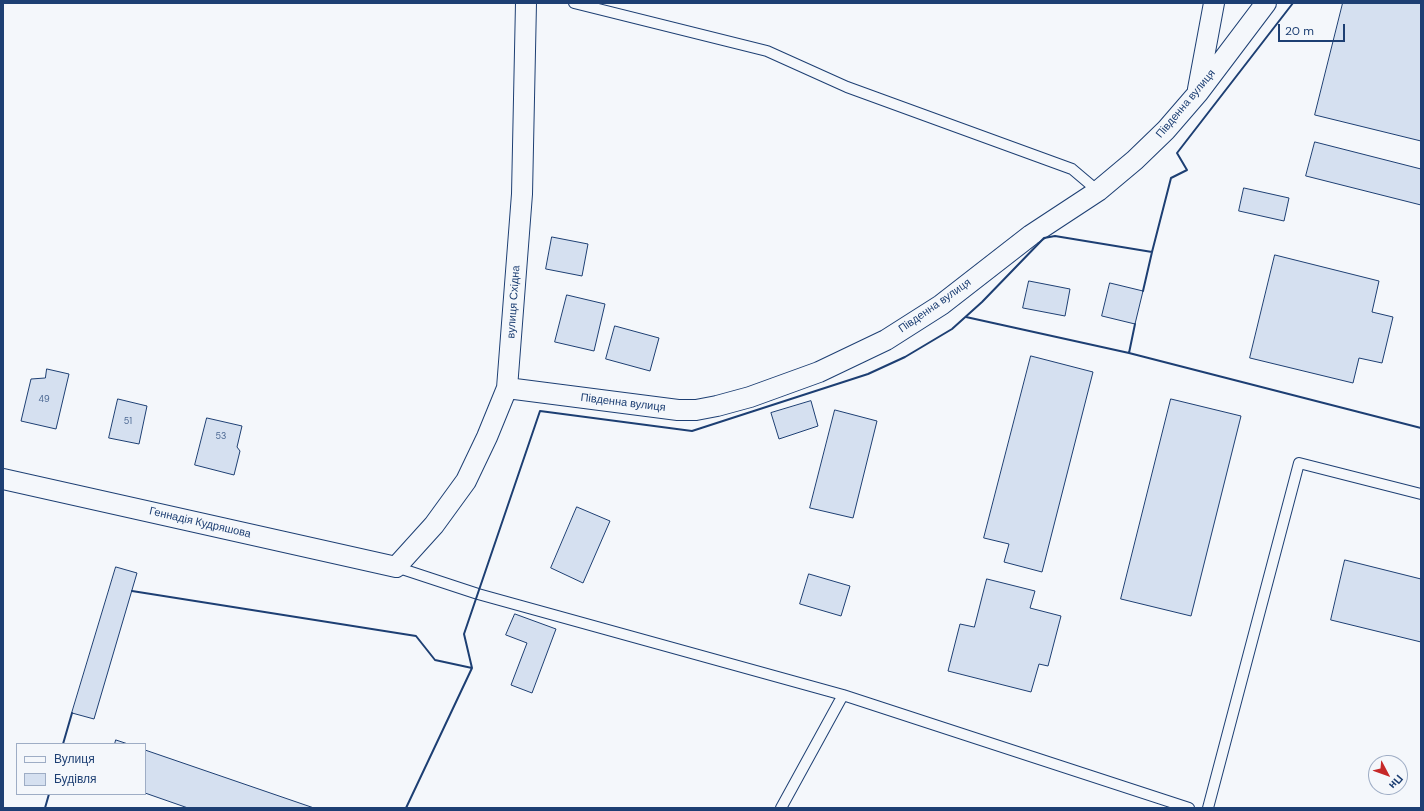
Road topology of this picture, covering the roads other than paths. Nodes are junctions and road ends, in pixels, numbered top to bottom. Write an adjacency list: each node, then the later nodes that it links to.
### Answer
1 (526, 3): 7 (street, вулиця Східна)
2 (574, 3): 6 (lane)
3 (1214, 3): 5 (street)
4 (1266, 3): 5 (street, Південна вулиця)
5 (1198, 93): 6 (street, Південна вулиця)
6 (1098, 191): 7 (street, Південна вулиця)
7 (507, 388): 10 (street, вулиця Східна)
8 (3, 479): 10 (street, Геннадія Кудряшова)
9 (1421, 494): 15 (lane)
10 (396, 567): 11 (lane)
11 (843, 695): 12 (lane); 13 (lane)
12 (1172, 805): 14 (lane)
13 (781, 808)
14 (1189, 808)
15 (1208, 808)

